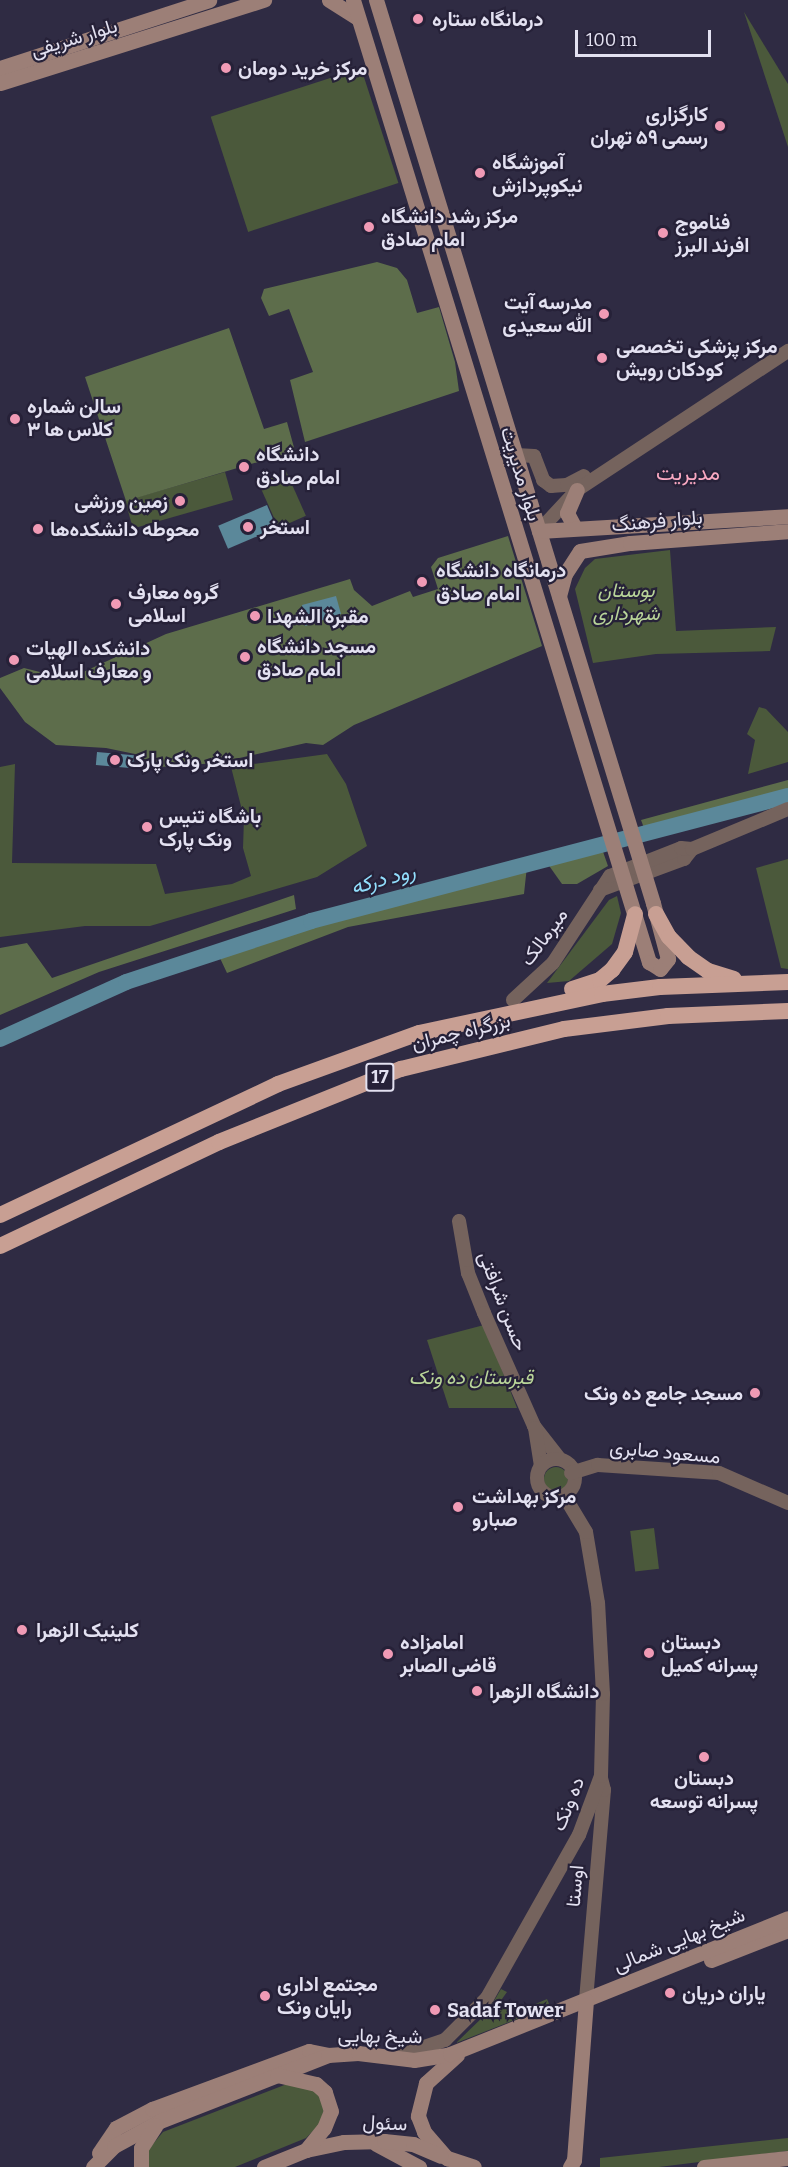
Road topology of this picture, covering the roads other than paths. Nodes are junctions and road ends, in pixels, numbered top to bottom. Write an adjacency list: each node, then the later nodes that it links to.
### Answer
1 (209, 0): 7 (main road, بلوار شریفی)
2 (264, 0): 7 (main road, بلوار شریفی)
3 (329, 0): 6 (main road)
4 (353, 0): 6 (main road, بلوار مدیریت)
5 (378, 3): 10 (main road, بلوار مدیریت)
6 (358, 18): 11 (main road, بلوار مدیریت)
7 (128, 35): 8 (main road, بلوار شریفی); 9 (main road, بلوار شریفی)
8 (0, 68)
9 (0, 83)
10 (402, 85): 11 (main road); 12 (main road, بلوار مدیریت)
11 (381, 93): 13 (main road, بلوار مدیریت)
12 (465, 291): 13 (main road); 16 (main road, بلوار مدیریت)
13 (445, 298): 26 (main road, بلوار مدیریت)
14 (788, 351): 15 (street)
15 (701, 406): 16 (street); 17 (street)
16 (516, 455): 20 (main road, بلوار مدیریت)
17 (577, 490): 19 (main road); 20 (street)
18 (788, 516): 19 (main road, بلوار فرهنگ)
19 (575, 528): 20 (main road, بلوار فرهنگ); 22 (main road)
20 (539, 531): 23 (main road, بلوار مدیریت)
21 (788, 531): 22 (main road, بلوار فرهنگ)
22 (580, 551): 23 (main road)
23 (559, 597): 25 (main road, بلوار مدیریت)
24 (788, 809): 29 (street, میرمالک)
25 (655, 909): 26 (main road, بلوار مدیریت); 27 (highway)
26 (635, 914): 29 (highway)
27 (759, 982): 28 (highway, بزرگراه چمران / 17); 31 (highway, بزرگراه چمران / 17)
28 (788, 982)
29 (513, 1000): 31 (highway)
30 (788, 1011): 34 (highway, بزرگراه چمران / 17)
31 (419, 1033): 32 (highway, بزرگراه چمران / 17)
32 (0, 1215)
33 (459, 1221): 35 (street, حسن شرافتی)
34 (0, 1246)
35 (534, 1426): 36 (street); 37 (street)
36 (559, 1458): 37 (street); 38 (street)
37 (541, 1466): 39 (street)
38 (572, 1473): 39 (street); 40 (street, مسعود صابری)
39 (565, 1497): 41 (street, ده ونک)
40 (788, 1503)
41 (601, 1776): 45 (street, اوستا); 48 (street, ده ونک)
42 (788, 1918): 44 (main road, شیخ بهایی شمالی)
43 (788, 1930): 44 (main road, شیخ بهایی شمالی)
44 (683, 1965): 45 (main road, شیخ بهایی شمالی)
45 (585, 2005): 46 (main road, شیخ بهایی); 60 (main road, اوستا)
46 (464, 2049): 48 (main road, شیخ بهایی); 54 (main road)
47 (328, 2055): 48 (main road, شیخ بهایی); 49 (main road, شیخ بهایی); 55 (main road)
48 (395, 2057)
49 (274, 2075): 50 (main road, شیخ بهایی); 52 (main road)
50 (160, 2121): 55 (main road); 56 (main road)
51 (370, 2141): 52 (main road, سئول); 54 (main road, سئول); 58 (main road)
52 (306, 2150): 57 (main road, سئول)
53 (788, 2158): 61 (main road)
54 (452, 2163): 59 (main road)
55 (94, 2166)
56 (141, 2167)
57 (264, 2167)
58 (418, 2167)
59 (474, 2167)
60 (570, 2167)
61 (704, 2167)

